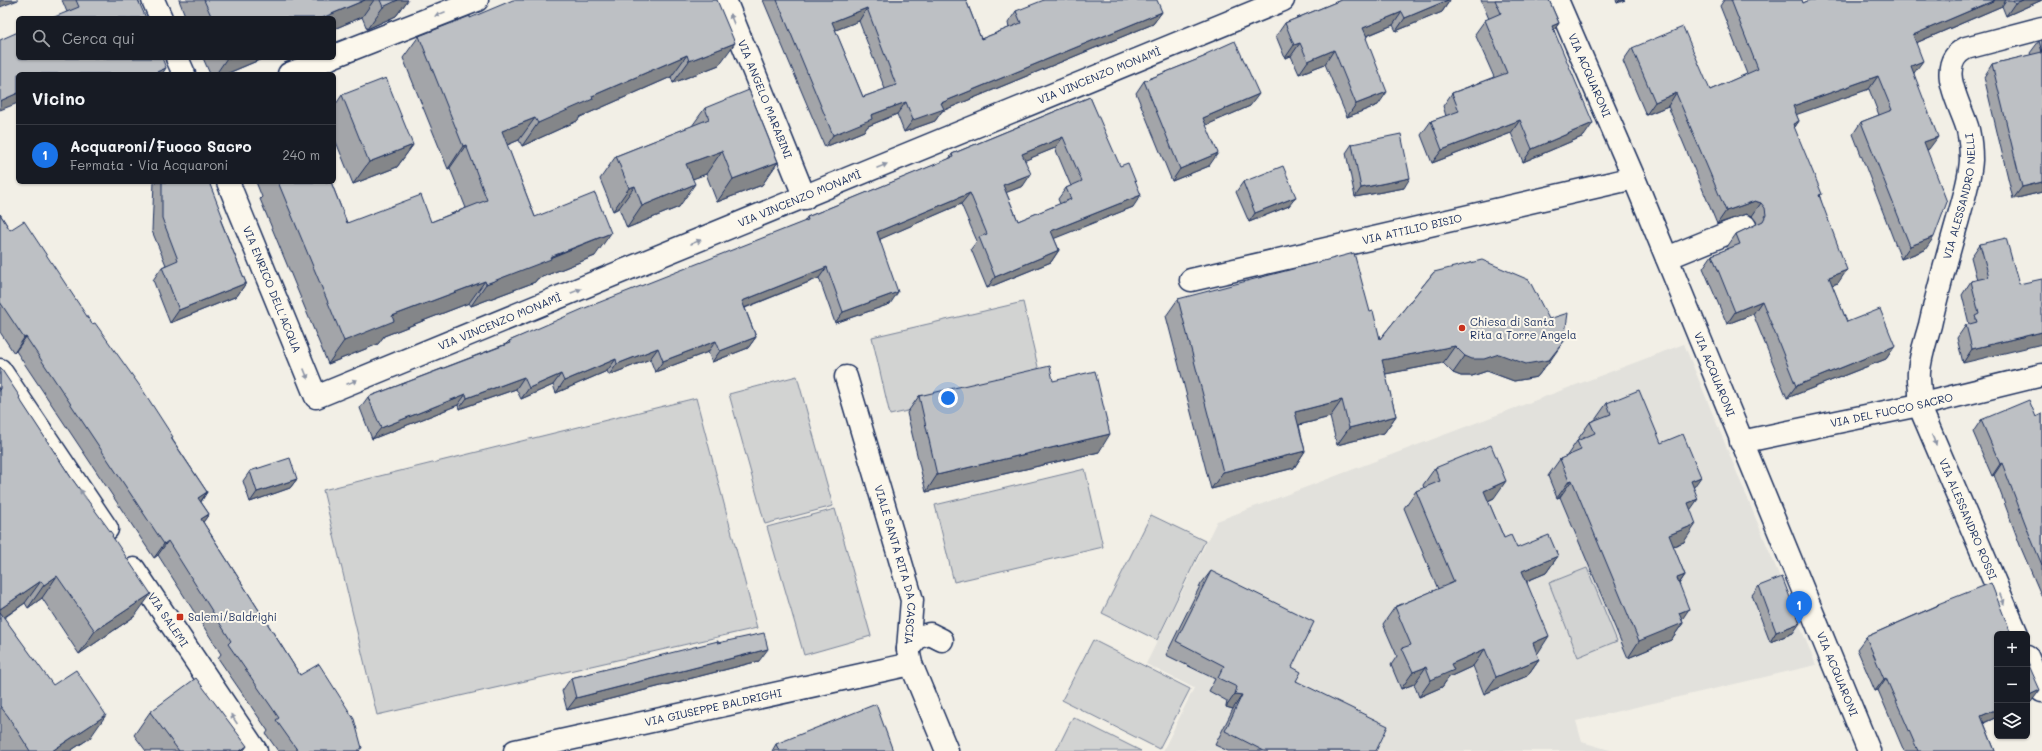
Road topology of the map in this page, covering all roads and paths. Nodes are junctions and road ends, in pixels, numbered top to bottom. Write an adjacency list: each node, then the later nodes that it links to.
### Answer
1 (153, 0): 6 (street)
2 (477, 0): 8 (street, one-way to 8)
3 (724, 0): 15 (street, VIA ANGELO MARABINI, one-way to 3)
4 (1283, 0): 15 (street, VIA VINCENZO MONAMÌ, one-way to 4)
5 (1556, 0): 13 (street, VIA ACQUARONI)
6 (159, 16)
7 (2042, 28): 23 (street, VIA ALESSANDRO NELLI)
8 (336, 55)
9 (178, 60): 11 (street)
10 (325, 60): 12 (street)
11 (183, 72)
12 (294, 72)
13 (1634, 178): 17 (street, VIA ACQUARONI); 18 (street, VIA ATTILIO BISIO)
14 (229, 184): 22 (street, VIA ENRICO DELL'ACQUA, one-way to 22)
15 (805, 198): 22 (street, VIA VINCENZO MONAMÌ, one-way to 15)
16 (1744, 226): 17 (street)
17 (1667, 258): 24 (street, VIA ACQUARONI)
18 (1191, 280)
19 (0, 370): 31 (street, VIA SALEMI, one-way to 19)
20 (2042, 374): 23 (street, VIA DEL FUOCO SACRO)
21 (846, 377): 27 (street, VIALE SANTA RITA DA CASCIA)
22 (316, 397)
23 (1919, 405): 24 (street, VIA DEL FUOCO SACRO); 25 (street, VIA ALESSANDRO ROSSI, one-way to 25)
24 (1741, 442): 34 (street, VIA ACQUARONI)
25 (2016, 631)
26 (942, 640): 27 (street)
27 (910, 656): 30 (street, VIA GIUSEPPE BALDRIGHI); 33 (street, VIALE SANTA RITA DA CASCIA)
28 (2030, 663): 29 (street)
29 (2042, 691)
30 (566, 745): 32 (street, VIA GIUSEPPE BALDRIGHI)
31 (256, 751)
32 (515, 751)
33 (947, 751)
34 (1869, 751)

